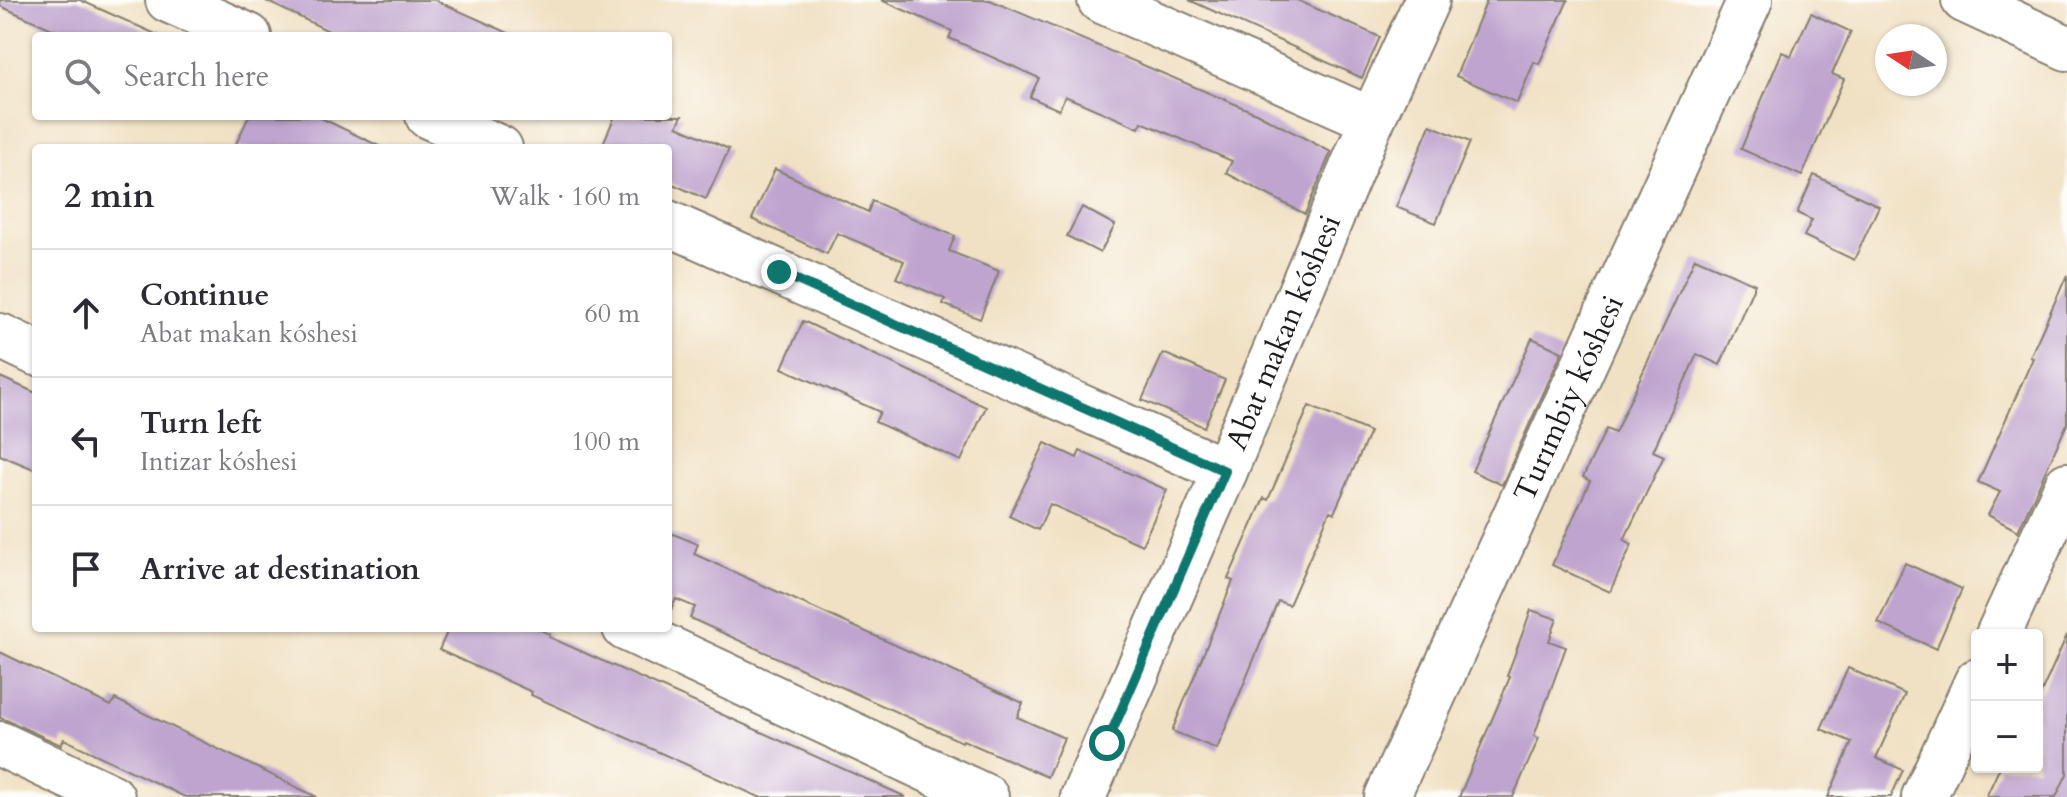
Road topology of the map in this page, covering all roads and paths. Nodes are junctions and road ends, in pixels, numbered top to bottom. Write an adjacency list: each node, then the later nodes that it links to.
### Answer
1 (168, 0): 6 (street)
2 (1100, 0): 9 (street)
3 (1427, 0): 9 (street, Abat makan kóshesi)
4 (1750, 0): 23 (street, Turımbiy kóshesi)
5 (1964, 0): 7 (street)
6 (240, 32)
7 (2067, 48)
8 (437, 120): 10 (street)
9 (1372, 120): 14 (street, Abat makan kóshesi)
10 (491, 144)
11 (672, 225): 14 (street)
12 (0, 336): 13 (street)
13 (32, 351)
14 (1225, 471): 22 (street, Abat makan kóshesi)
15 (2067, 485): 16 (street)
16 (2001, 629)
17 (634, 632): 21 (street)
18 (1971, 694): 24 (street)
19 (0, 744): 20 (street)
20 (112, 797)
21 (986, 797)
22 (1083, 797)
23 (1387, 797)
24 (1924, 797)

